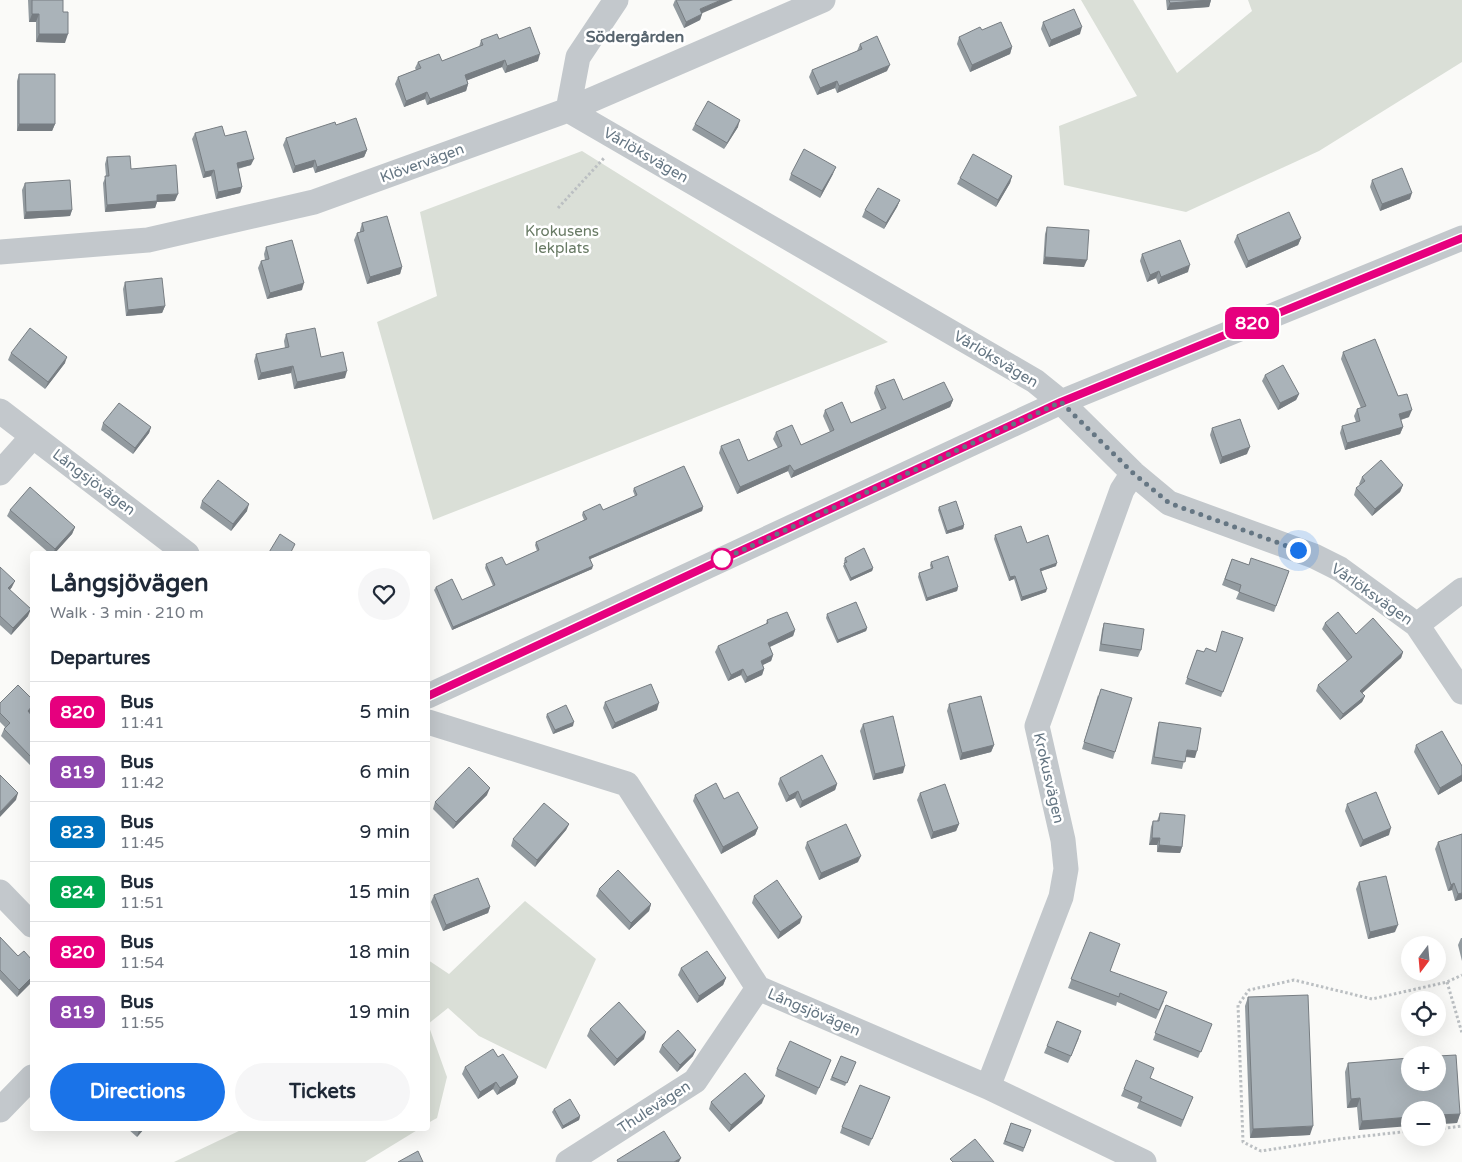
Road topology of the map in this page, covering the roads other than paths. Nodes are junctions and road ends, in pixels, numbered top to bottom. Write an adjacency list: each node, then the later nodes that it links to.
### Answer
1 (616, 0): 3 (street)
2 (823, 0): 3 (street, Klövervägen)
3 (568, 110): 5 (street, Klövervägen); 6 (street, Vårlöksvägen)
4 (1462, 238): 6 (street)
5 (0, 252)
6 (1061, 402): 10 (street, Vårlöksvägen); 15 (street)
7 (0, 411): 8 (street, Långsjövägen)
8 (33, 436): 9 (street); 11 (street, Långsjövägen)
9 (0, 473)
10 (1133, 473): 13 (street, Vårlöksvägen); 21 (street, Krokusvägen)
11 (183, 551)
12 (1462, 590): 13 (street)
13 (1417, 625): 14 (street, Vårlöksvägen)
14 (1462, 692)
15 (430, 695)
16 (430, 723): 19 (street, Långsjövägen)
17 (0, 892): 18 (street)
18 (30, 923)
19 (758, 988): 21 (street, Långsjövägen); 23 (street, Thulevägen)
20 (30, 1079): 22 (street)
21 (988, 1087): 24 (street, Långsjövägen)
22 (0, 1110)
23 (568, 1162)
24 (1144, 1162)

